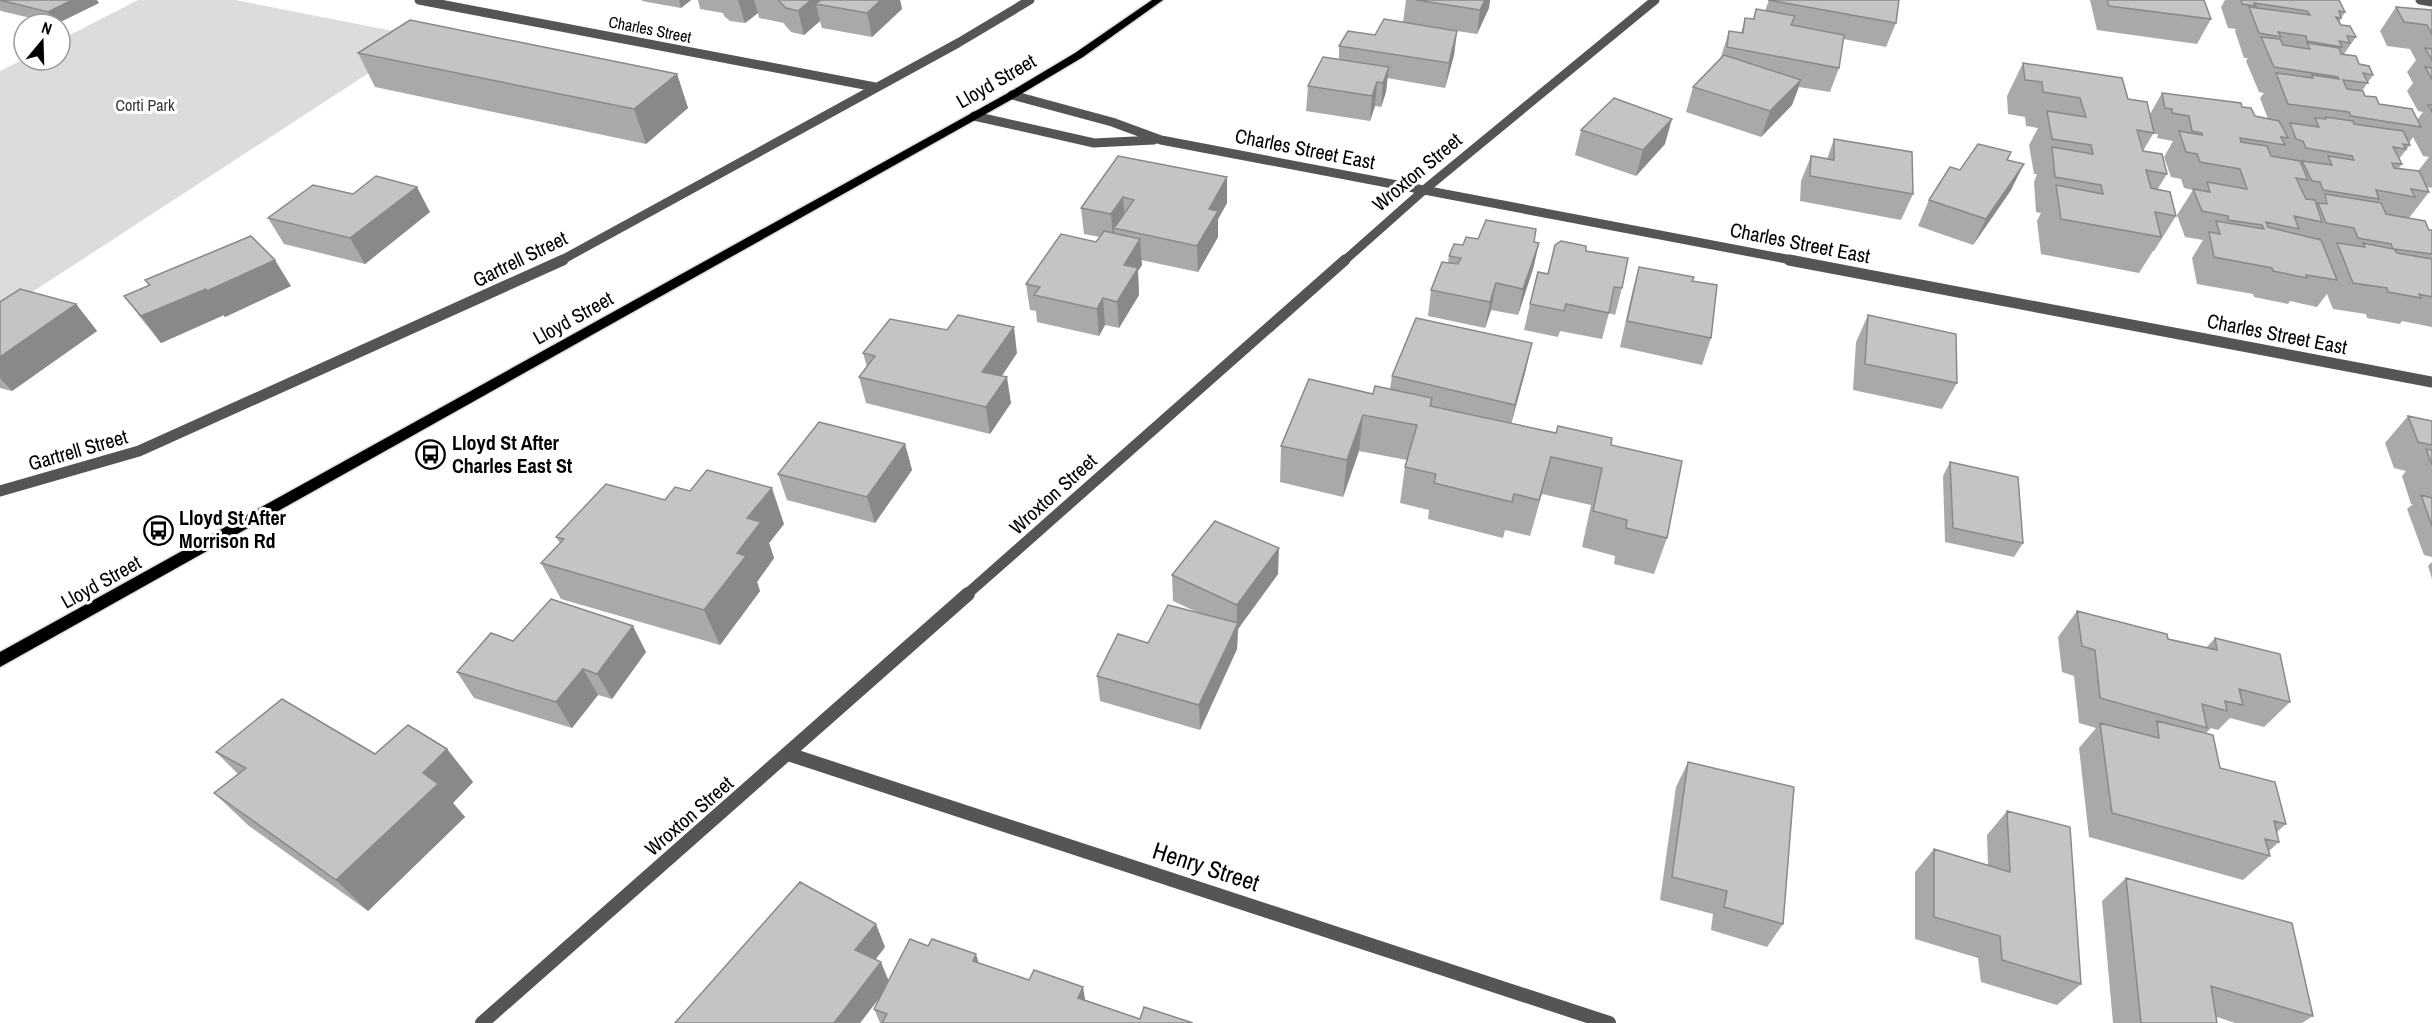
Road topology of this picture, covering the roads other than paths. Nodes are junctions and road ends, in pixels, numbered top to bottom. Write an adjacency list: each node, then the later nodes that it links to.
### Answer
1 (419, 0): 7 (street, Charles Street)
2 (1030, 0): 7 (street, Gartrell Street)
3 (1158, 0): 8 (main road, Lloyd Street)
4 (1655, 0): 11 (street, Wroxton Street)
5 (2420, 0): 6 (street)
6 (2432, 2)
7 (875, 87): 13 (street, Gartrell Street)
8 (1012, 95): 9 (main road, Lloyd Street); 10 (street, Charles Street East)
9 (974, 116): 10 (street, Charles Street East); 14 (main road, Lloyd Street)
10 (1161, 140): 11 (street, Charles Street East)
11 (1424, 190): 12 (street, Charles Street East); 15 (street, Wroxton Street)
12 (2432, 382)
13 (0, 491)
14 (0, 660)
15 (788, 754): 16 (street, Wroxton Street); 17 (street, Henry Street)
16 (482, 1023)
17 (1609, 1023)

